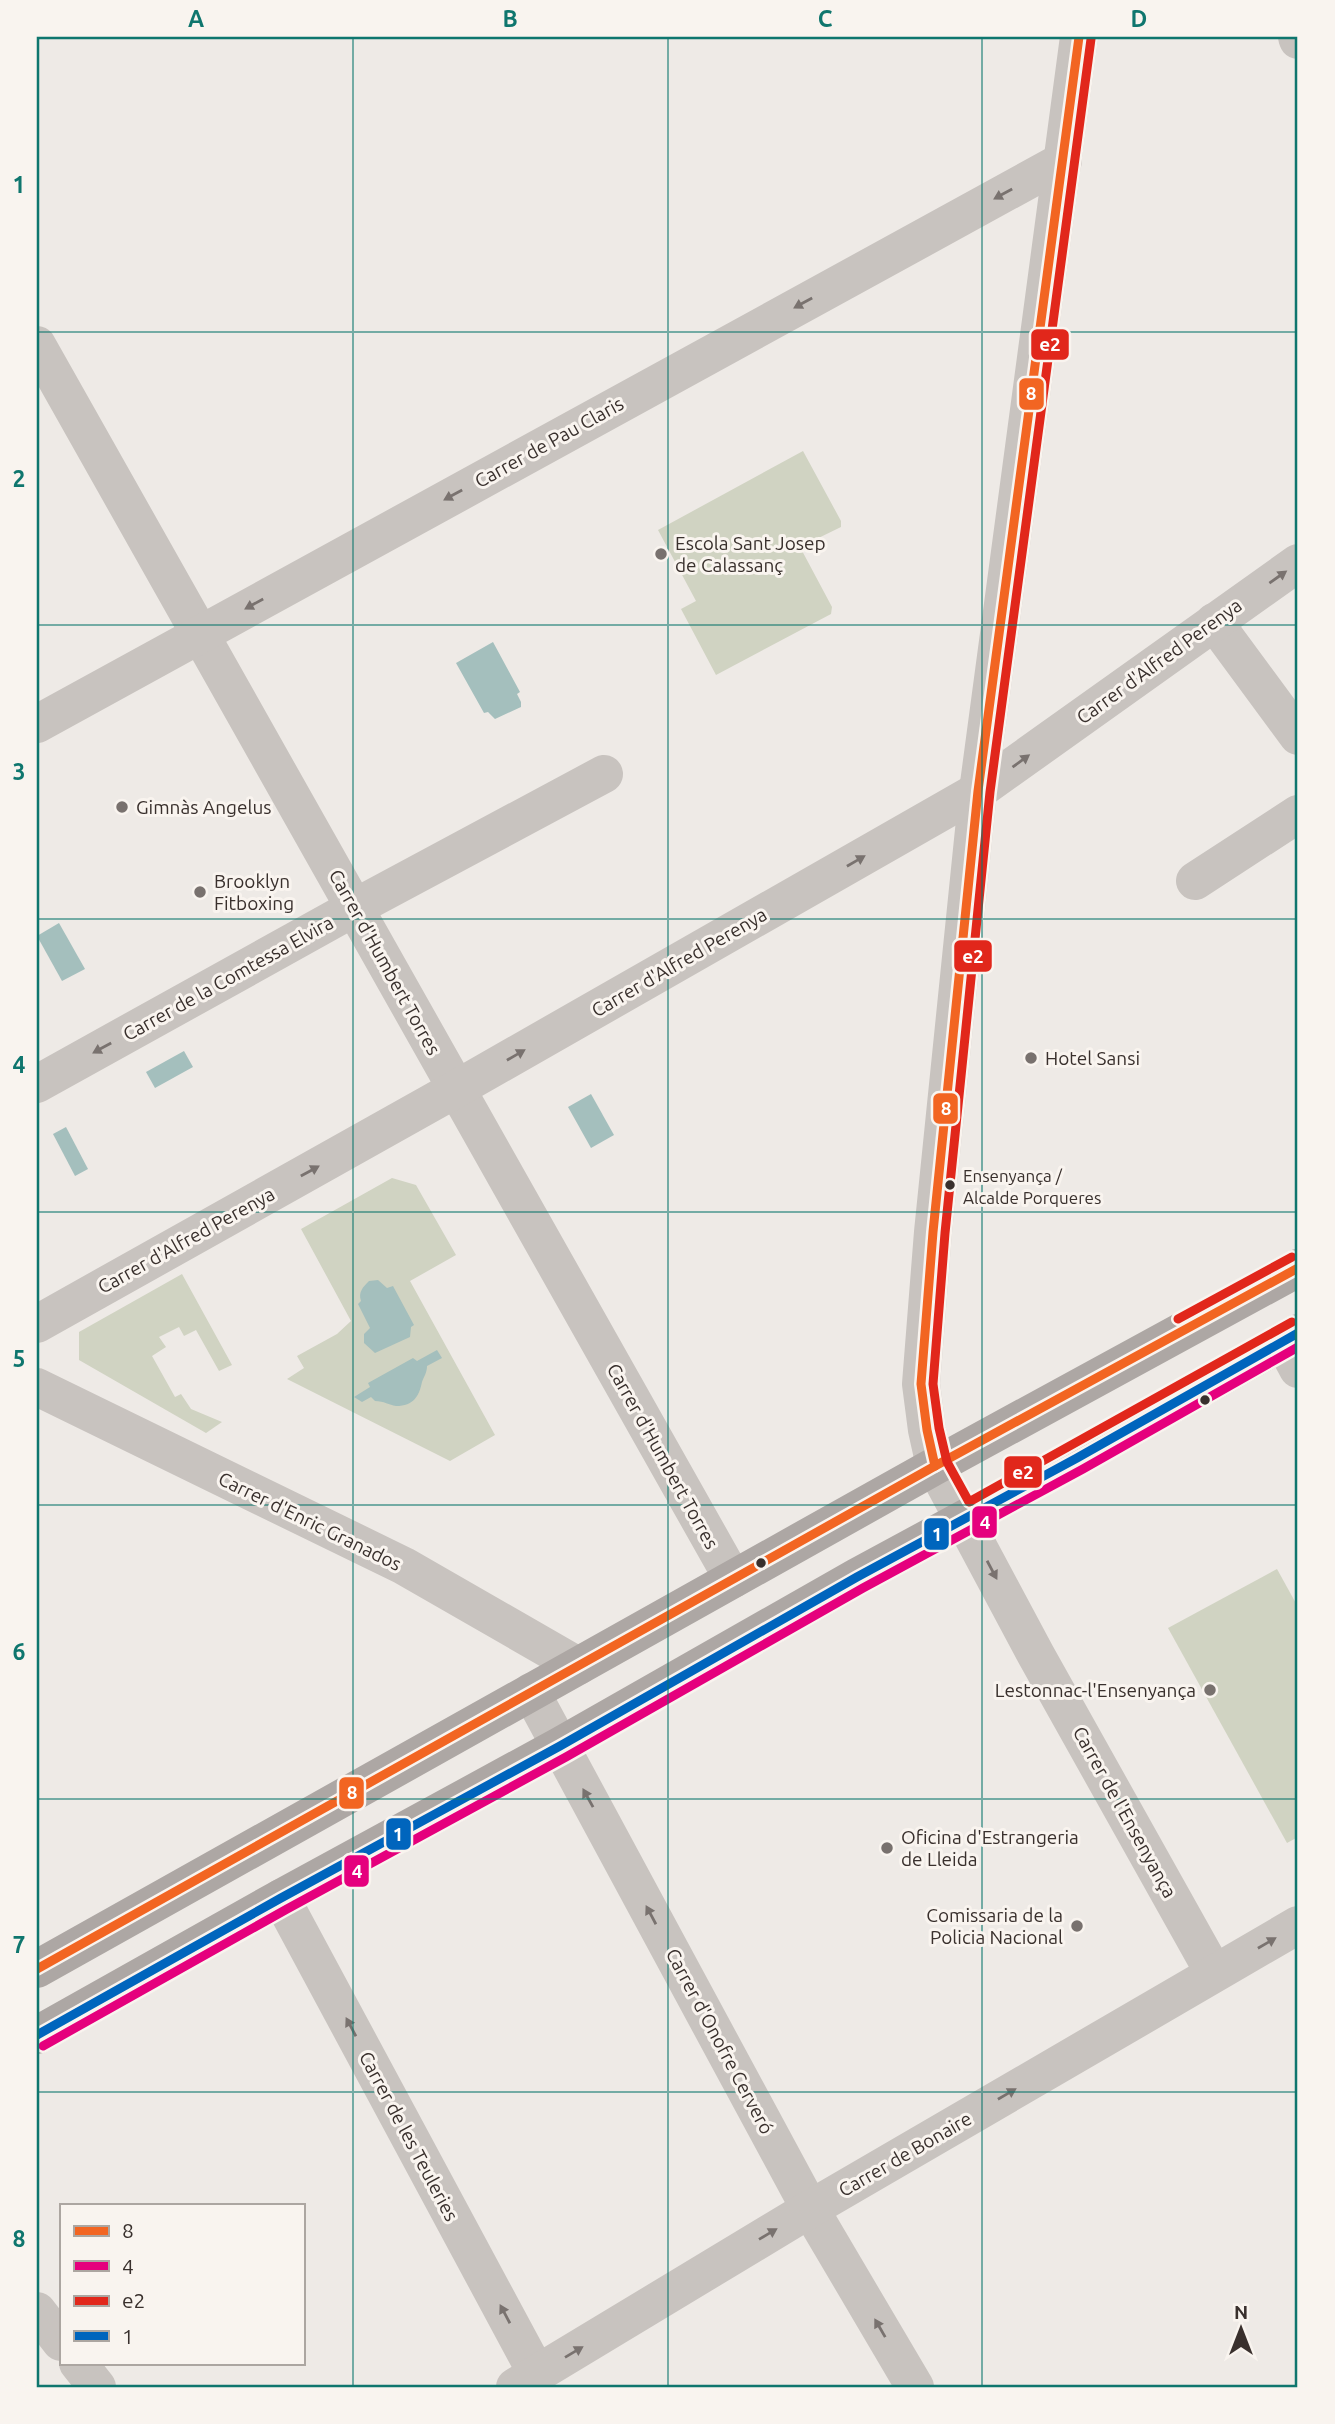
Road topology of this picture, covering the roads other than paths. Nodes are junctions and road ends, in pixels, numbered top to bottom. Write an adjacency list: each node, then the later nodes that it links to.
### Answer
1 (1079, 37): 2 (street, Carrer de l'Ensenyança)
2 (1063, 161): 6 (street, Carrer de Pau Claris, one-way to 6); 10 (street, Carrer de l'Ensenyança)
3 (41, 364): 6 (street, Carrer d'Humbert Torres)
4 (1298, 563): 5 (street, Carrer d'Alfred Perenya, one-way to 4)
5 (1214, 622): 8 (street); 10 (street, Carrer d'Alfred Perenya, one-way to 5)
6 (200, 633): 7 (street, Carrer de Pau Claris); 13 (street, Carrer d'Humbert Torres)
7 (37, 724)
8 (1298, 736)
9 (604, 774): 13 (street, Carrer de la Comtessa Elvira)
10 (978, 791): 15 (street, Carrer d'Alfred Perenya, one-way to 10); 20 (street, Carrer de l'Ensenyança)
11 (1298, 814): 12 (street)
12 (1195, 881)
13 (354, 908): 14 (street, Carrer de la Comtessa Elvira, one-way to 14); 15 (street, Carrer d'Humbert Torres)
14 (37, 1084)
15 (456, 1089): 17 (street, Carrer d'Alfred Perenya, one-way to 15); 22 (street, Carrer d'Humbert Torres)
16 (1298, 1268): 20 (main road)
17 (37, 1324)
18 (1293, 1348): 21 (main road)
19 (37, 1387): 23 (street, Carrer d'Enric Granados)
20 (935, 1466): 21 (street, Carrer de l'Ensenyança); 22 (main road)
21 (964, 1519): 25 (main road); 29 (street, Carrer de l'Ensenyança, one-way to 29)
22 (733, 1579): 23 (main road)
23 (578, 1666): 24 (main road)
24 (531, 1692): 25 (street, Carrer d'Onofre Cerveró); 28 (main road)
25 (560, 1746): 26 (main road); 31 (street, Carrer d'Onofre Cerveró, one-way to 25)
26 (281, 1898): 30 (main road); 35 (street, Carrer de les Teuleries, one-way to 26)
27 (1298, 1925): 29 (street, Carrer de Bonaire, one-way to 27)
28 (37, 1969)
29 (1214, 1973): 31 (street, Carrer de Bonaire, one-way to 29)
30 (37, 2035)
31 (810, 2209): 35 (street, Carrer de Bonaire, one-way to 31); 37 (street, Carrer d'Onofre Cerveró, one-way to 31)
32 (37, 2311): 33 (street)
33 (60, 2341)
34 (79, 2364): 36 (street)
35 (526, 2381)
36 (97, 2387)
37 (915, 2387)

